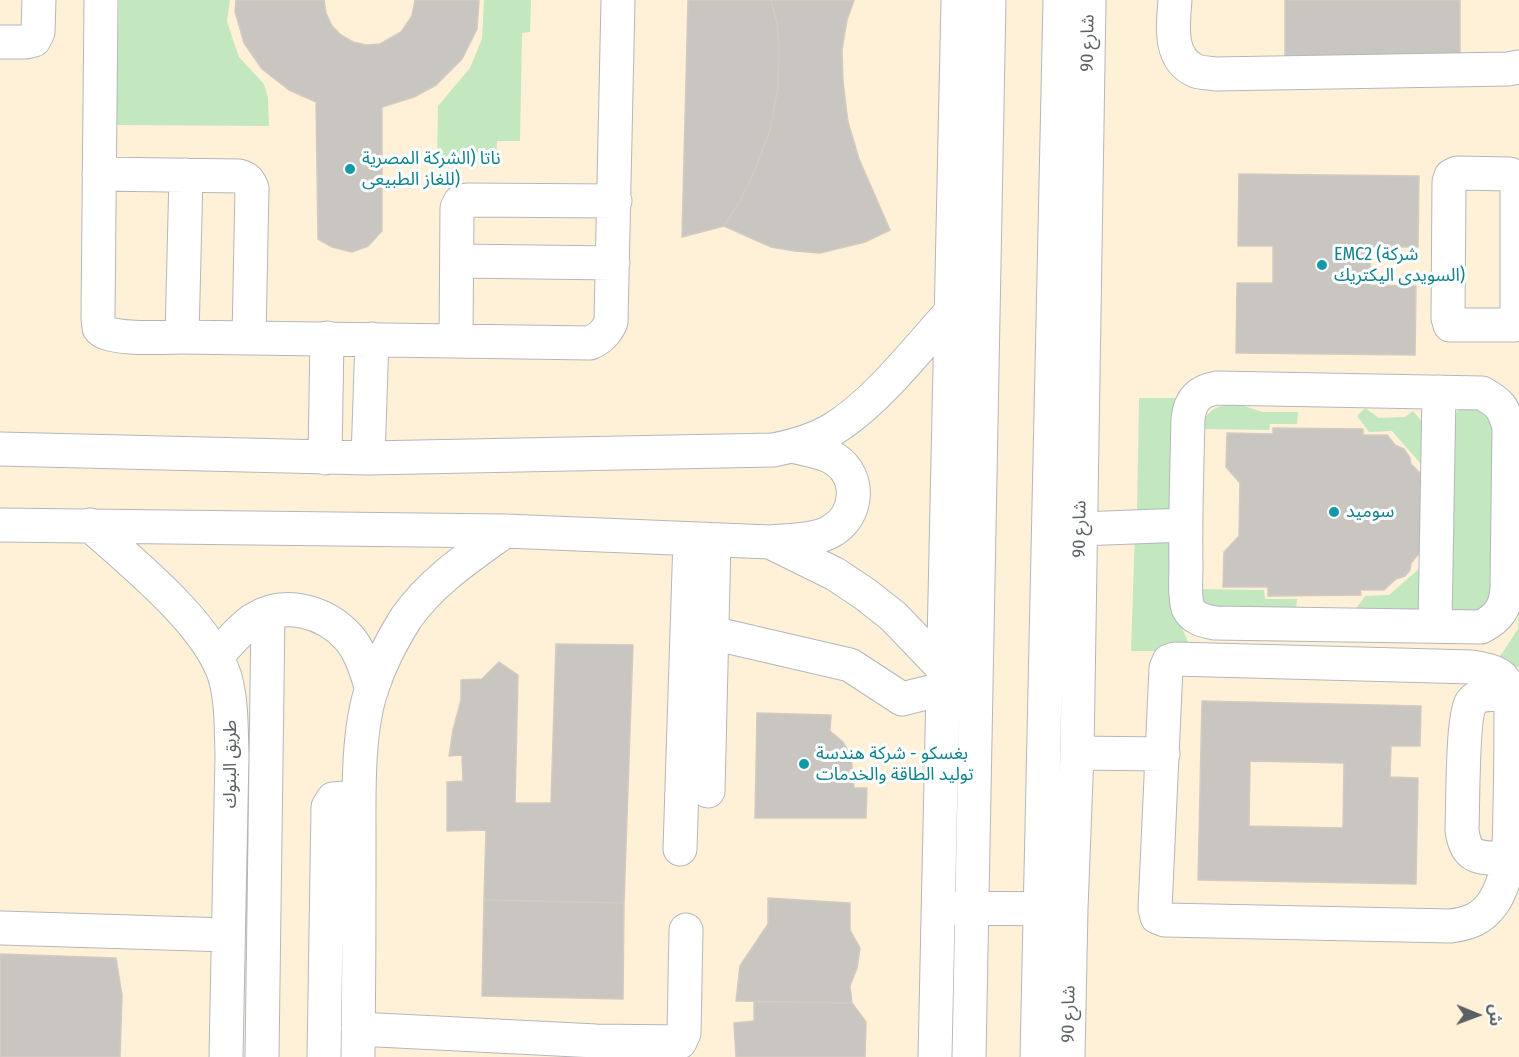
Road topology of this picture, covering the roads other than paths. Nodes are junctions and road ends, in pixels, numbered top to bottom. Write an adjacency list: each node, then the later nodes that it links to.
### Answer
1 (39, 0): 9 (street)
2 (101, 0): 11 (street)
3 (618, 0): 13 (street)
4 (958, 0): 17 (street)
5 (990, 0): 52 (street)
6 (1060, 0): 53 (street)
7 (1089, 0): 32 (street, شارع 90)
8 (1175, 0): 10 (street)
9 (0, 42)
10 (1519, 67)
11 (99, 174): 12 (street); 18 (street)
12 (186, 175): 18 (street); 19 (street)
13 (615, 201): 15 (street); 16 (street)
14 (1518, 250): 14 (street)
15 (456, 261): 16 (street); 22 (street)
16 (613, 263): 22 (street)
17 (951, 312): 24 (street); 41 (street)
18 (182, 338): 19 (street)
19 (249, 338): 20 (street)
20 (327, 338): 21 (street); 26 (street)
21 (372, 339): 22 (street); 27 (street)
22 (456, 341)
23 (1439, 392): 28 (street); 31 (street); 38 (street)
24 (792, 446): 27 (street); 35 (street)
25 (0, 449): 26 (street)
26 (325, 458): 27 (street)
27 (368, 458)
28 (1514, 488): 36 (street)
29 (0, 525): 30 (street)
30 (90, 525): 33 (street); 40 (street, طريق البنوك)
31 (1185, 525): 32 (street); 38 (street)
32 (1080, 529): 44 (street, شارع 90)
33 (505, 531): 34 (street); 42 (street)
34 (702, 540): 35 (street); 39 (street); 49 (street)
35 (770, 542): 41 (street)
36 (1513, 542): 38 (street)
37 (268, 613): 40 (street); 42 (street); 60 (street)
38 (1435, 626)
39 (712, 633): 41 (street); 47 (street)
40 (217, 656): 56 (street, طريق البنوك)
41 (943, 679): 51 (street)
42 (372, 688): 48 (street)
43 (1511, 696): 45 (street); 46 (street); 50 (street)
44 (1077, 753): 45 (street); 53 (street, شارع 90)
45 (1163, 754): 50 (street)
46 (1515, 769): 50 (street)
47 (708, 791)
48 (359, 797): 57 (street); 61 (street)
49 (680, 849)
50 (1508, 859)
51 (939, 908): 52 (street); 62 (street)
52 (972, 908): 53 (street); 63 (street)
53 (1055, 909): 64 (street); 65 (street, شارع 90)
54 (2, 928): 56 (street)
55 (686, 930): 58 (street)
56 (228, 935): 59 (street, طريق البنوك)
57 (358, 1043): 58 (street)
58 (670, 1050)
59 (226, 1057)
60 (262, 1057)
61 (324, 1057)
62 (935, 1057)
63 (969, 1057)
64 (1037, 1057)
65 (1068, 1057)

